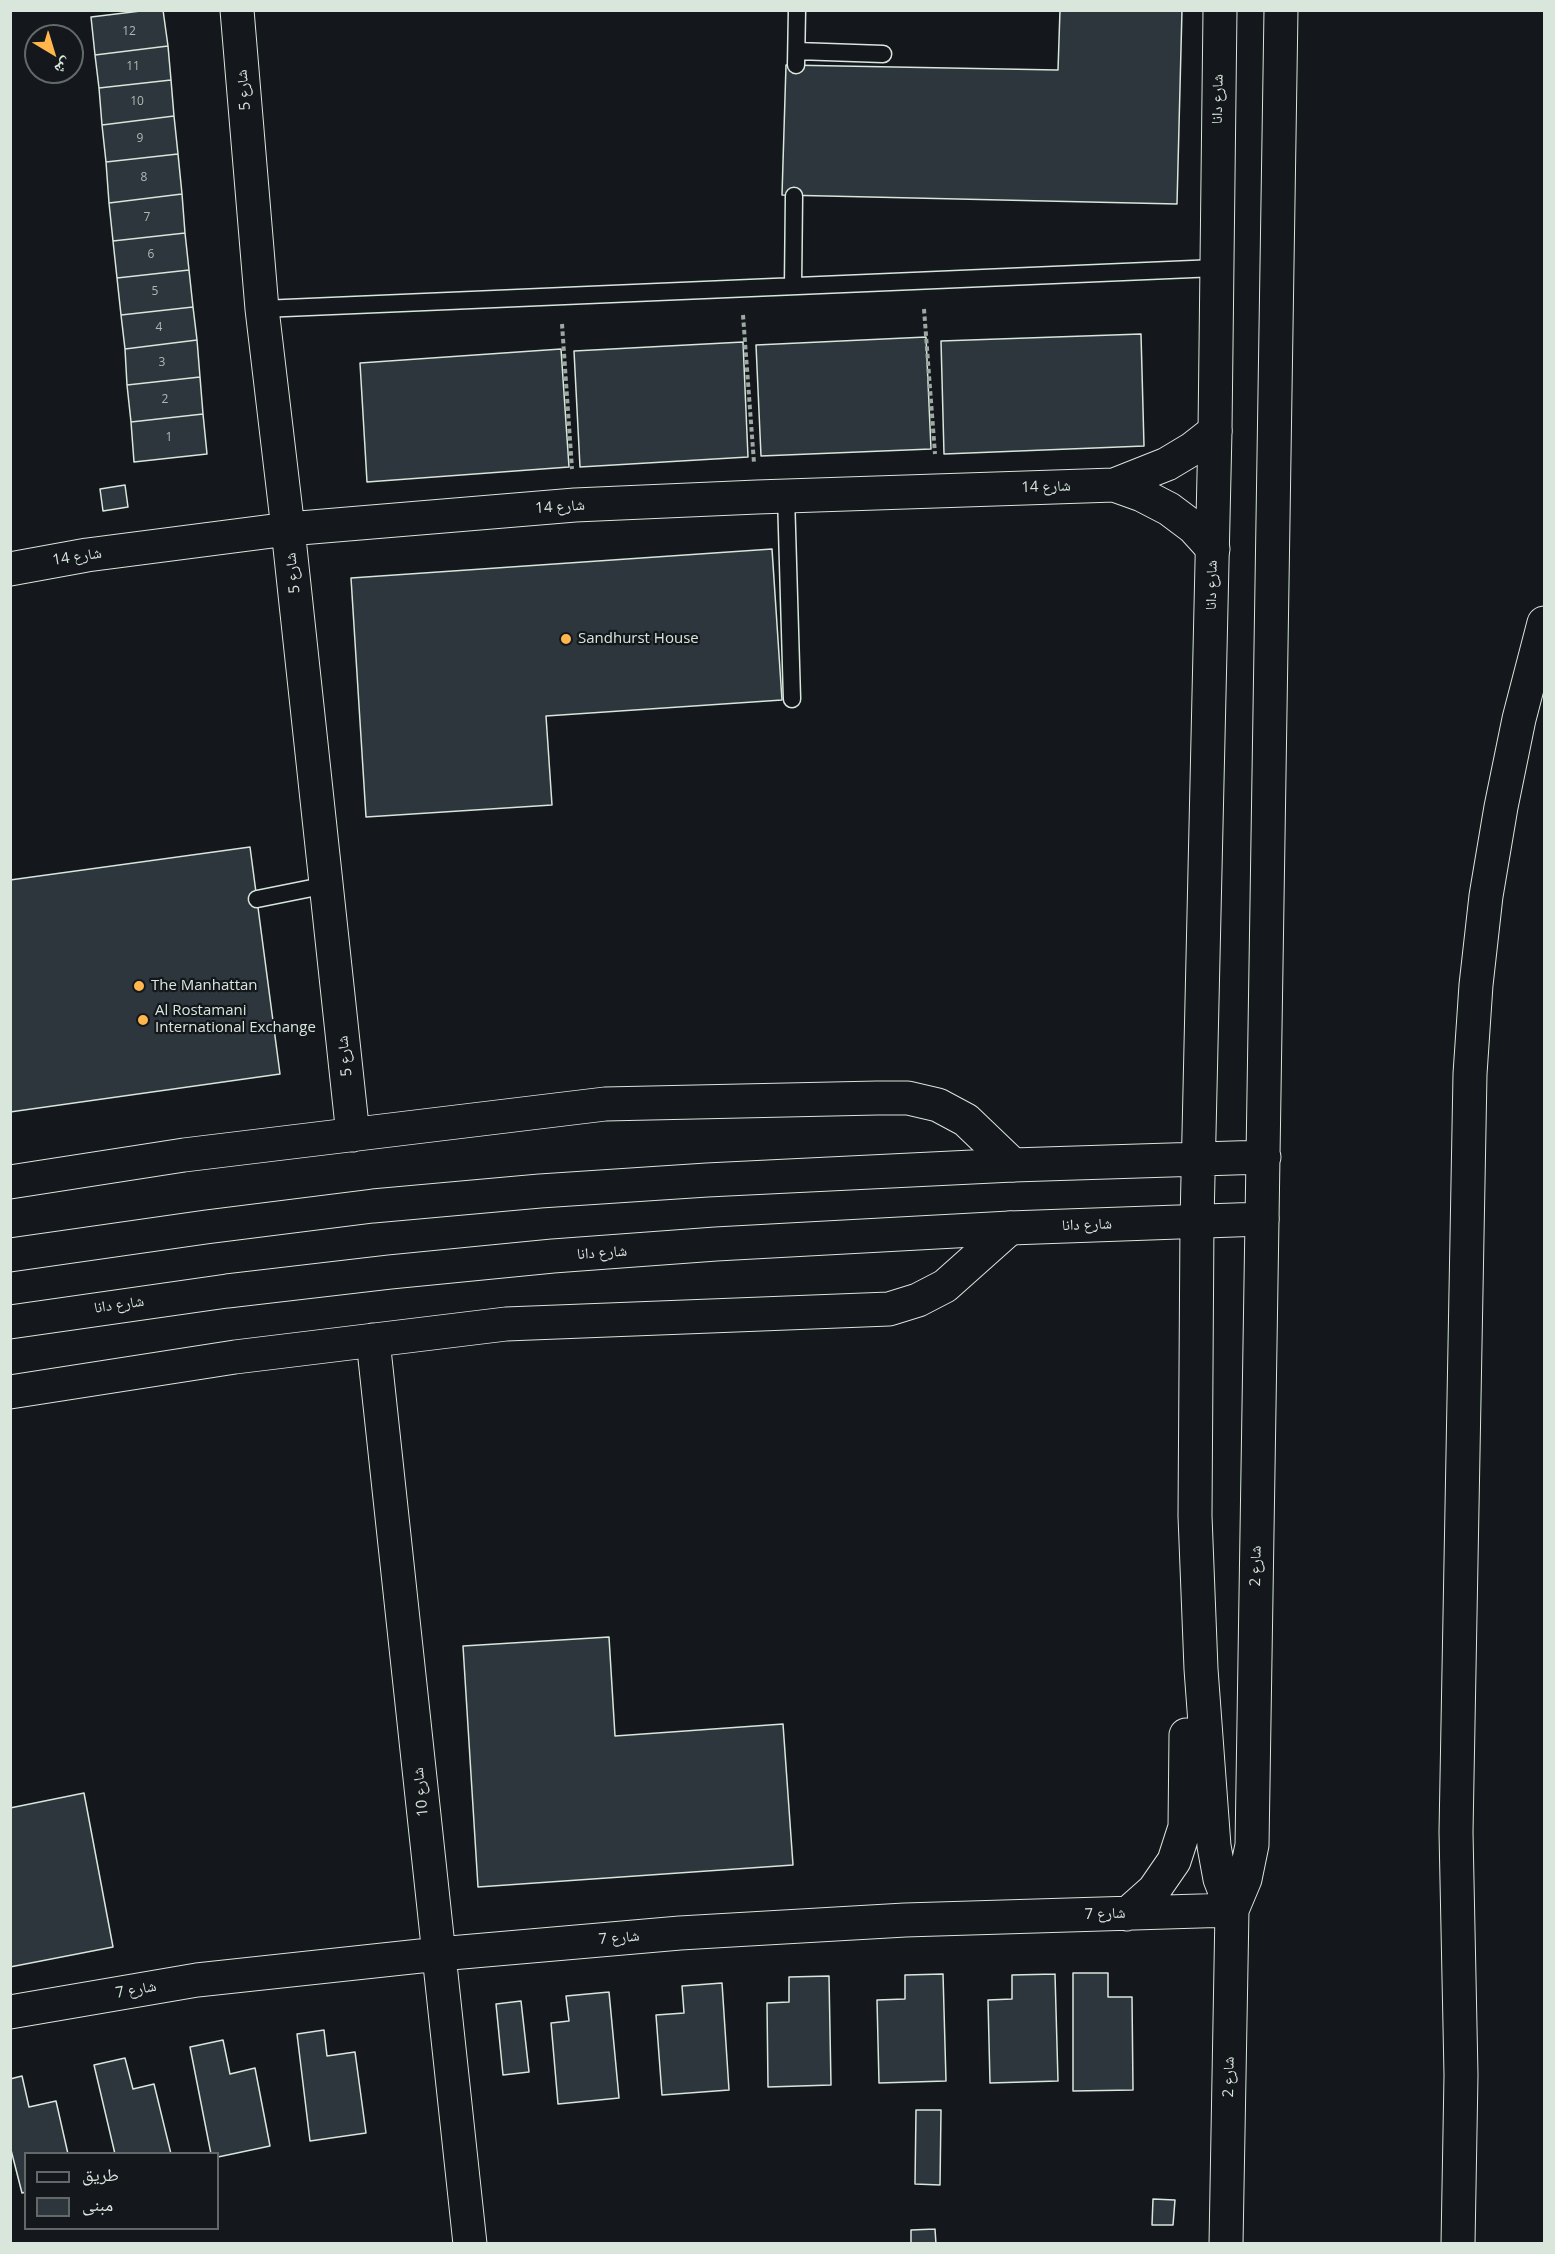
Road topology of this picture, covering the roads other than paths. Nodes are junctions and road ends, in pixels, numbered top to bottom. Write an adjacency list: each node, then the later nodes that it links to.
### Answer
1 (237, 10): 9 (main road, شارع 5)
2 (797, 10): 5 (lane)
3 (1220, 10): 7 (main road, شارع دانا)
4 (1281, 10): 21 (main road)
5 (883, 54)
6 (794, 196): 8 (lane)
7 (1216, 268): 8 (lane); 10 (main road, شارع دانا)
8 (793, 286): 9 (lane)
9 (262, 309): 13 (main road, شارع 5)
10 (1215, 431): 11 (main road, شارع 14); 14 (main road, شارع دانا)
11 (1114, 485): 12 (main road, شارع 14); 14 (main road, شارع 14)
12 (771, 496): 13 (main road, شارع 14); 17 (lane)
13 (288, 529): 15 (main road, شارع 14); 18 (main road, شارع 5)
14 (1213, 549): 22 (main road, شارع دانا)
15 (10, 568)
16 (1545, 623): 39 (main road)
17 (792, 699)
18 (327, 885): 19 (lane); 20 (main road, شارع 5)
19 (256, 899)
20 (353, 1135): 23 (main road); 24 (main road)
21 (1264, 1157): 22 (main road); 25 (main road)
22 (1197, 1159): 23 (main road); 26 (main road, شارع دانا)
23 (1013, 1166): 28 (main road)
24 (10, 1182)
25 (1262, 1219): 26 (main road, شارع دانا); 33 (main road, شارع 2)
26 (1197, 1221): 27 (main road, شارع دانا); 32 (main road, شارع 2)
27 (1010, 1227): 29 (main road, شارع دانا); 30 (main road)
28 (10, 1256)
29 (10, 1322)
30 (373, 1340): 31 (main road); 35 (main road, شارع 10)
31 (10, 1392)
32 (1202, 1669): 33 (main road, شارع 2); 34 (main road)
33 (1232, 1910): 34 (main road, شارع 7); 38 (main road, شارع 2)
34 (1127, 1914): 35 (main road, شارع 7)
35 (439, 1953): 36 (main road, شارع 7); 37 (main road, شارع 10)
36 (10, 2012)
37 (470, 2244)
38 (1226, 2244)
39 (1458, 2244)

